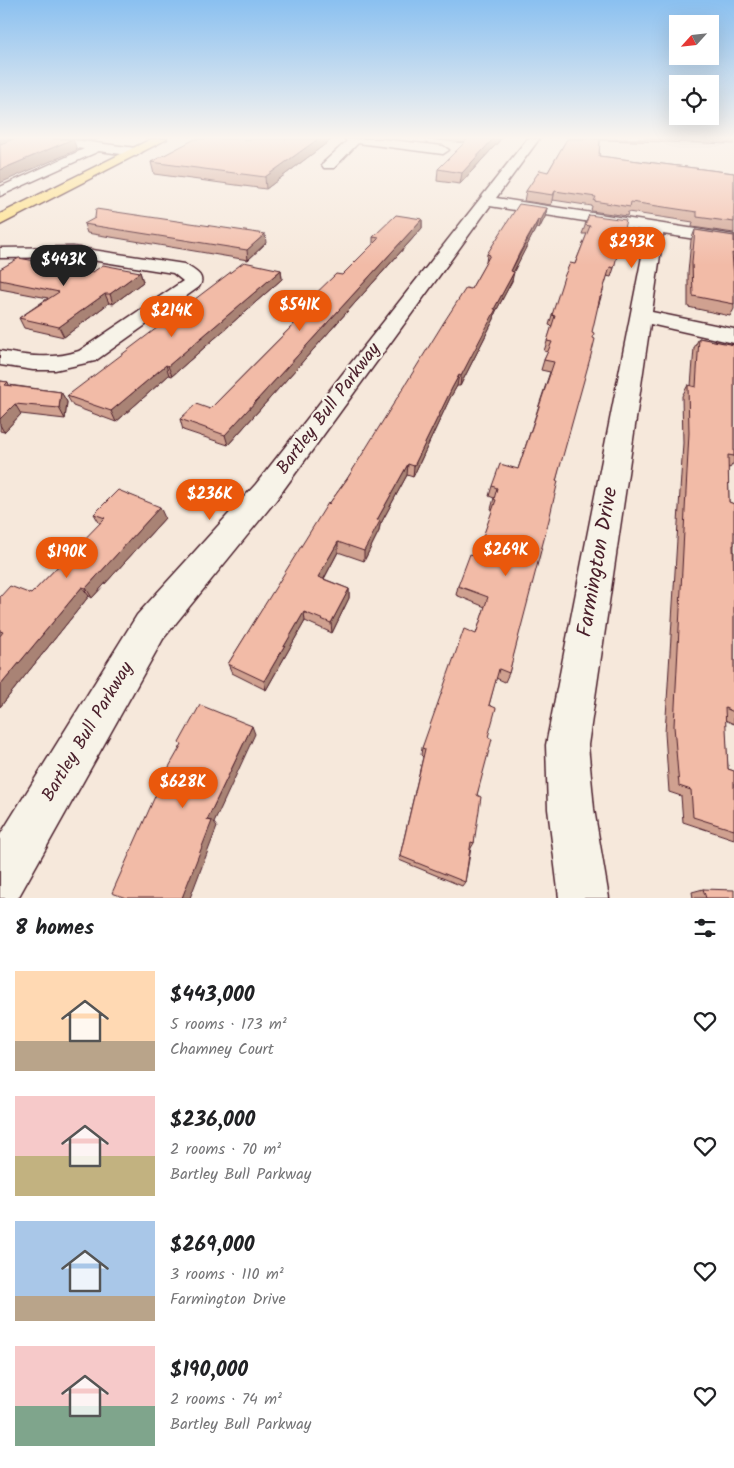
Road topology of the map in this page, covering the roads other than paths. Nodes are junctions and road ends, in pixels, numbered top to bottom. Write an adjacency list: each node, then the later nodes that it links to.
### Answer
1 (24, 181): 4 (street)
2 (74, 181): 6 (main road)
3 (502, 181): 5 (street, Bartley Bull Parkway)
4 (0, 192)
5 (487, 201): 8 (street); 14 (street, Bartley Bull Parkway)
6 (7, 212): 7 (main road)
7 (0, 220)
8 (656, 228): 9 (street); 11 (street, Farmington Drive)
9 (734, 240)
10 (0, 253): 13 (street)
11 (640, 316): 12 (street); 15 (street, Farmington Drive)
12 (734, 336)
13 (0, 358)
14 (0, 881)
15 (584, 898)

